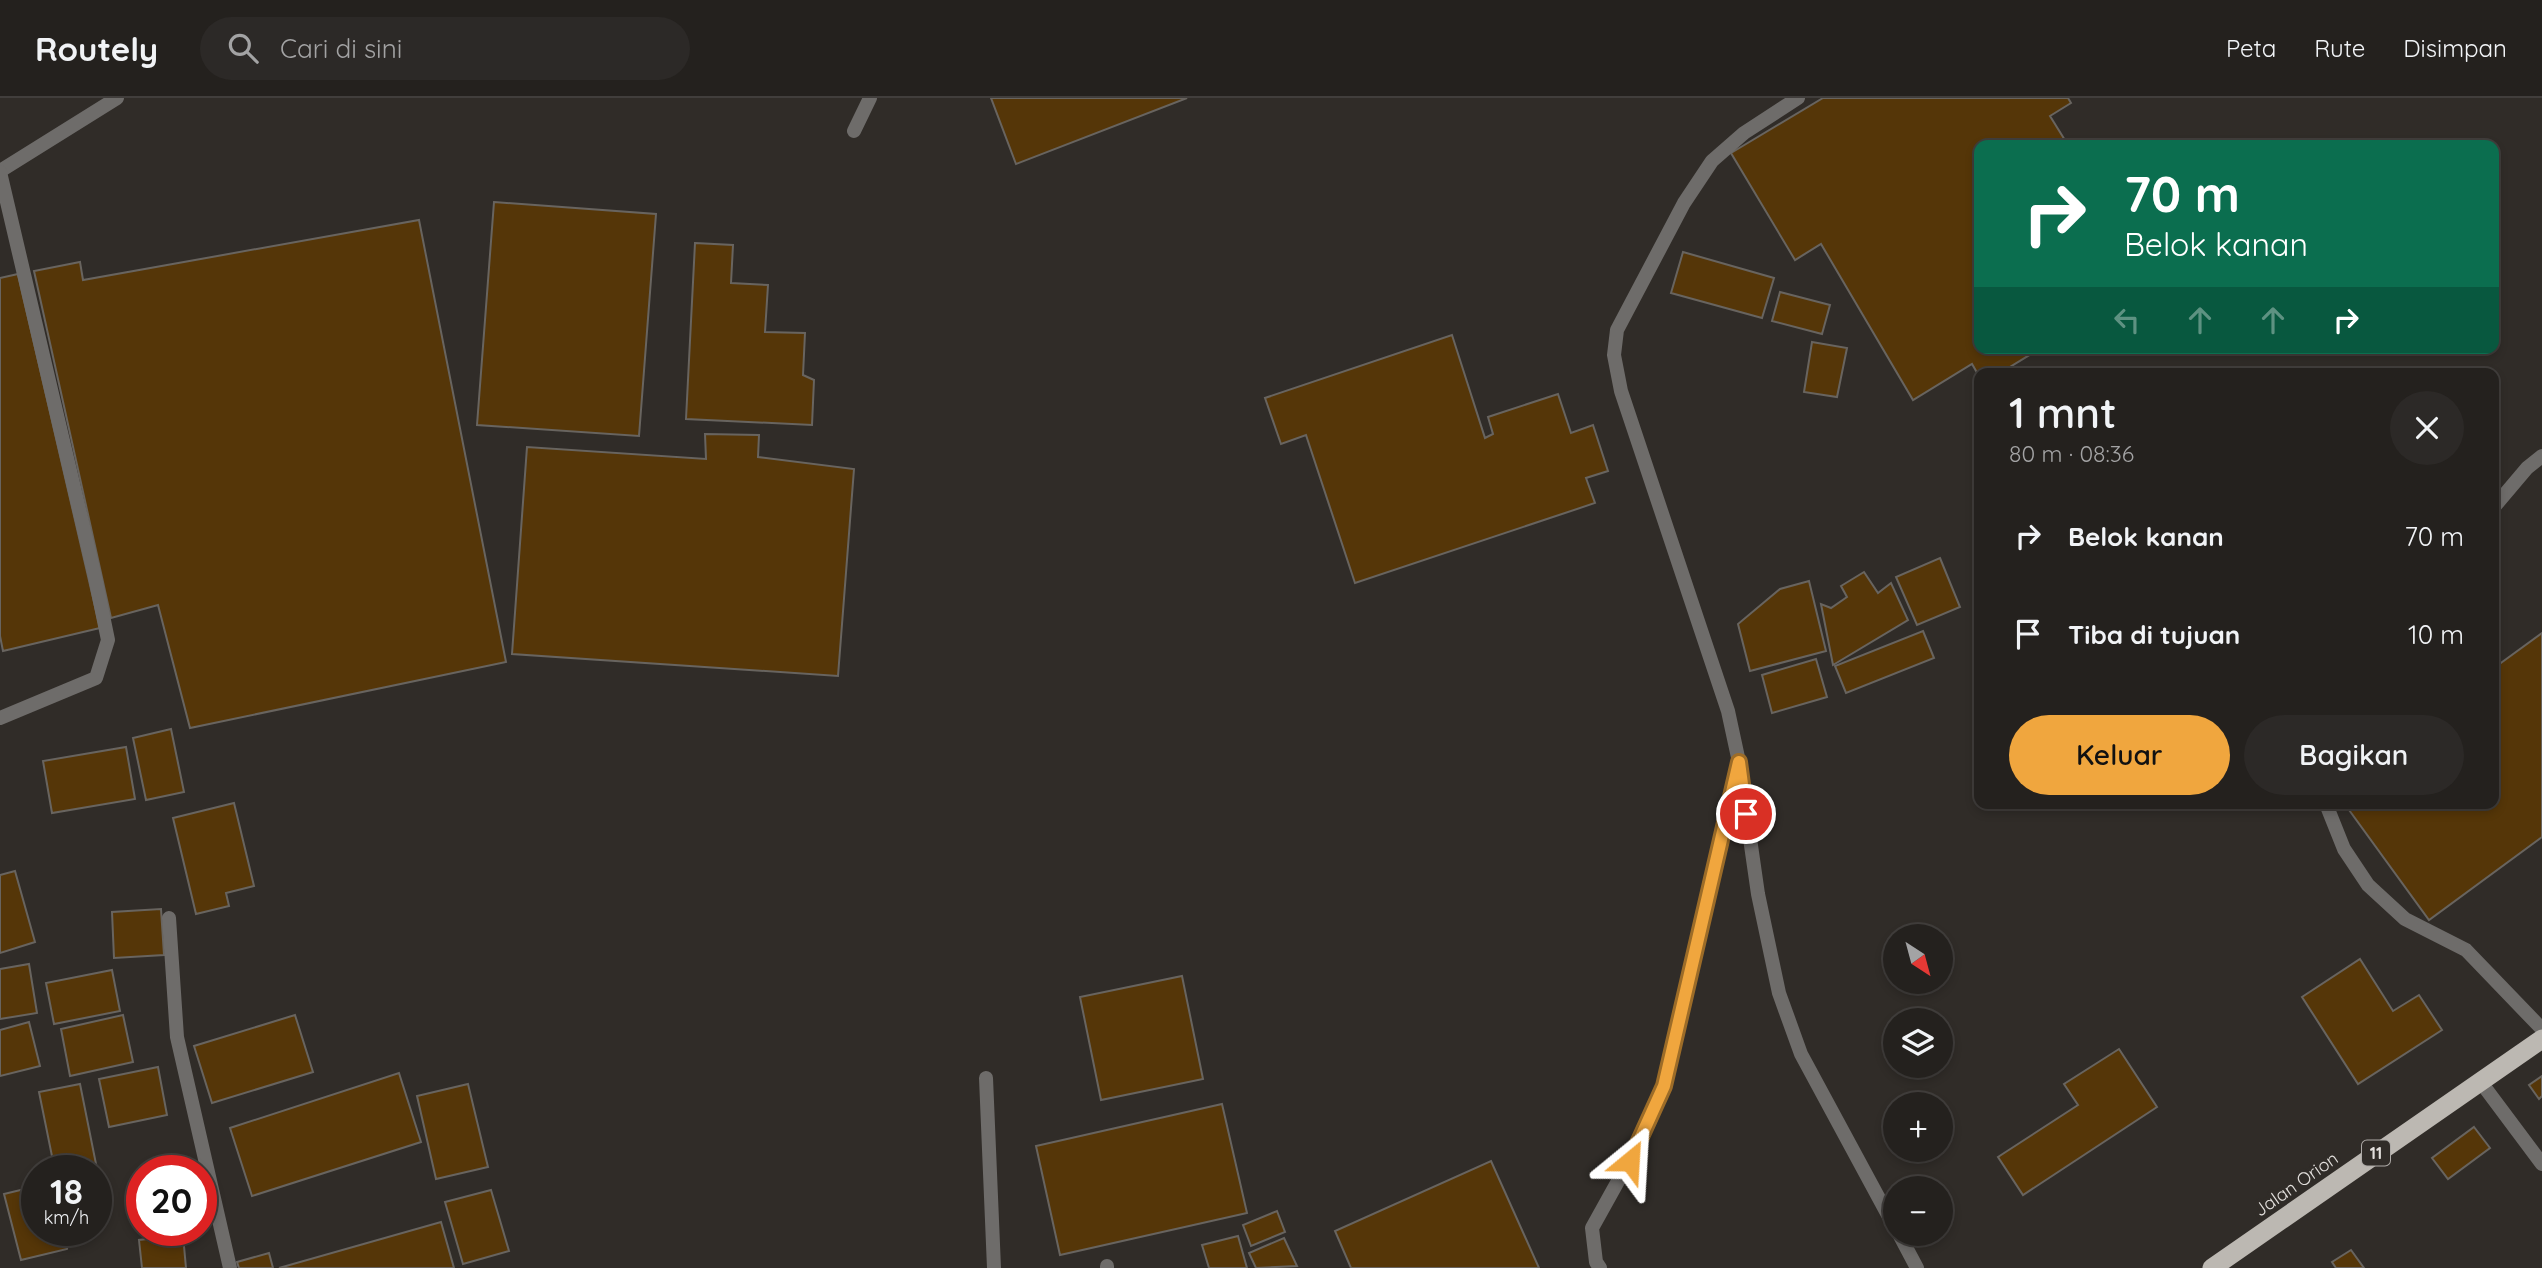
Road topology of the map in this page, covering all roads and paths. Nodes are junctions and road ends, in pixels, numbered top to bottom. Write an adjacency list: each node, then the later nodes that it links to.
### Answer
1 (117, 98): 5 (street)
2 (870, 98): 4 (street)
3 (1798, 98): 9 (street)
4 (854, 131)
5 (0, 172): 8 (street)
6 (2542, 456): 7 (street)
7 (2499, 501)
8 (0, 718)
9 (1739, 762): 17 (street); 21 (street)
10 (2328, 809): 12 (street)
11 (169, 918): 19 (street)
12 (2542, 1028)
13 (2542, 1039): 15 (highway, Jalan Orion / 11)
14 (986, 1078): 20 (street)
15 (2480, 1081): 16 (street); 23 (highway, Jalan Orion / 11)
16 (2542, 1164)
17 (1883, 1206)
18 (1905, 1246): 22 (street)
19 (230, 1268)
20 (994, 1268)
21 (1600, 1268)
22 (1917, 1268)
23 (2212, 1268)

